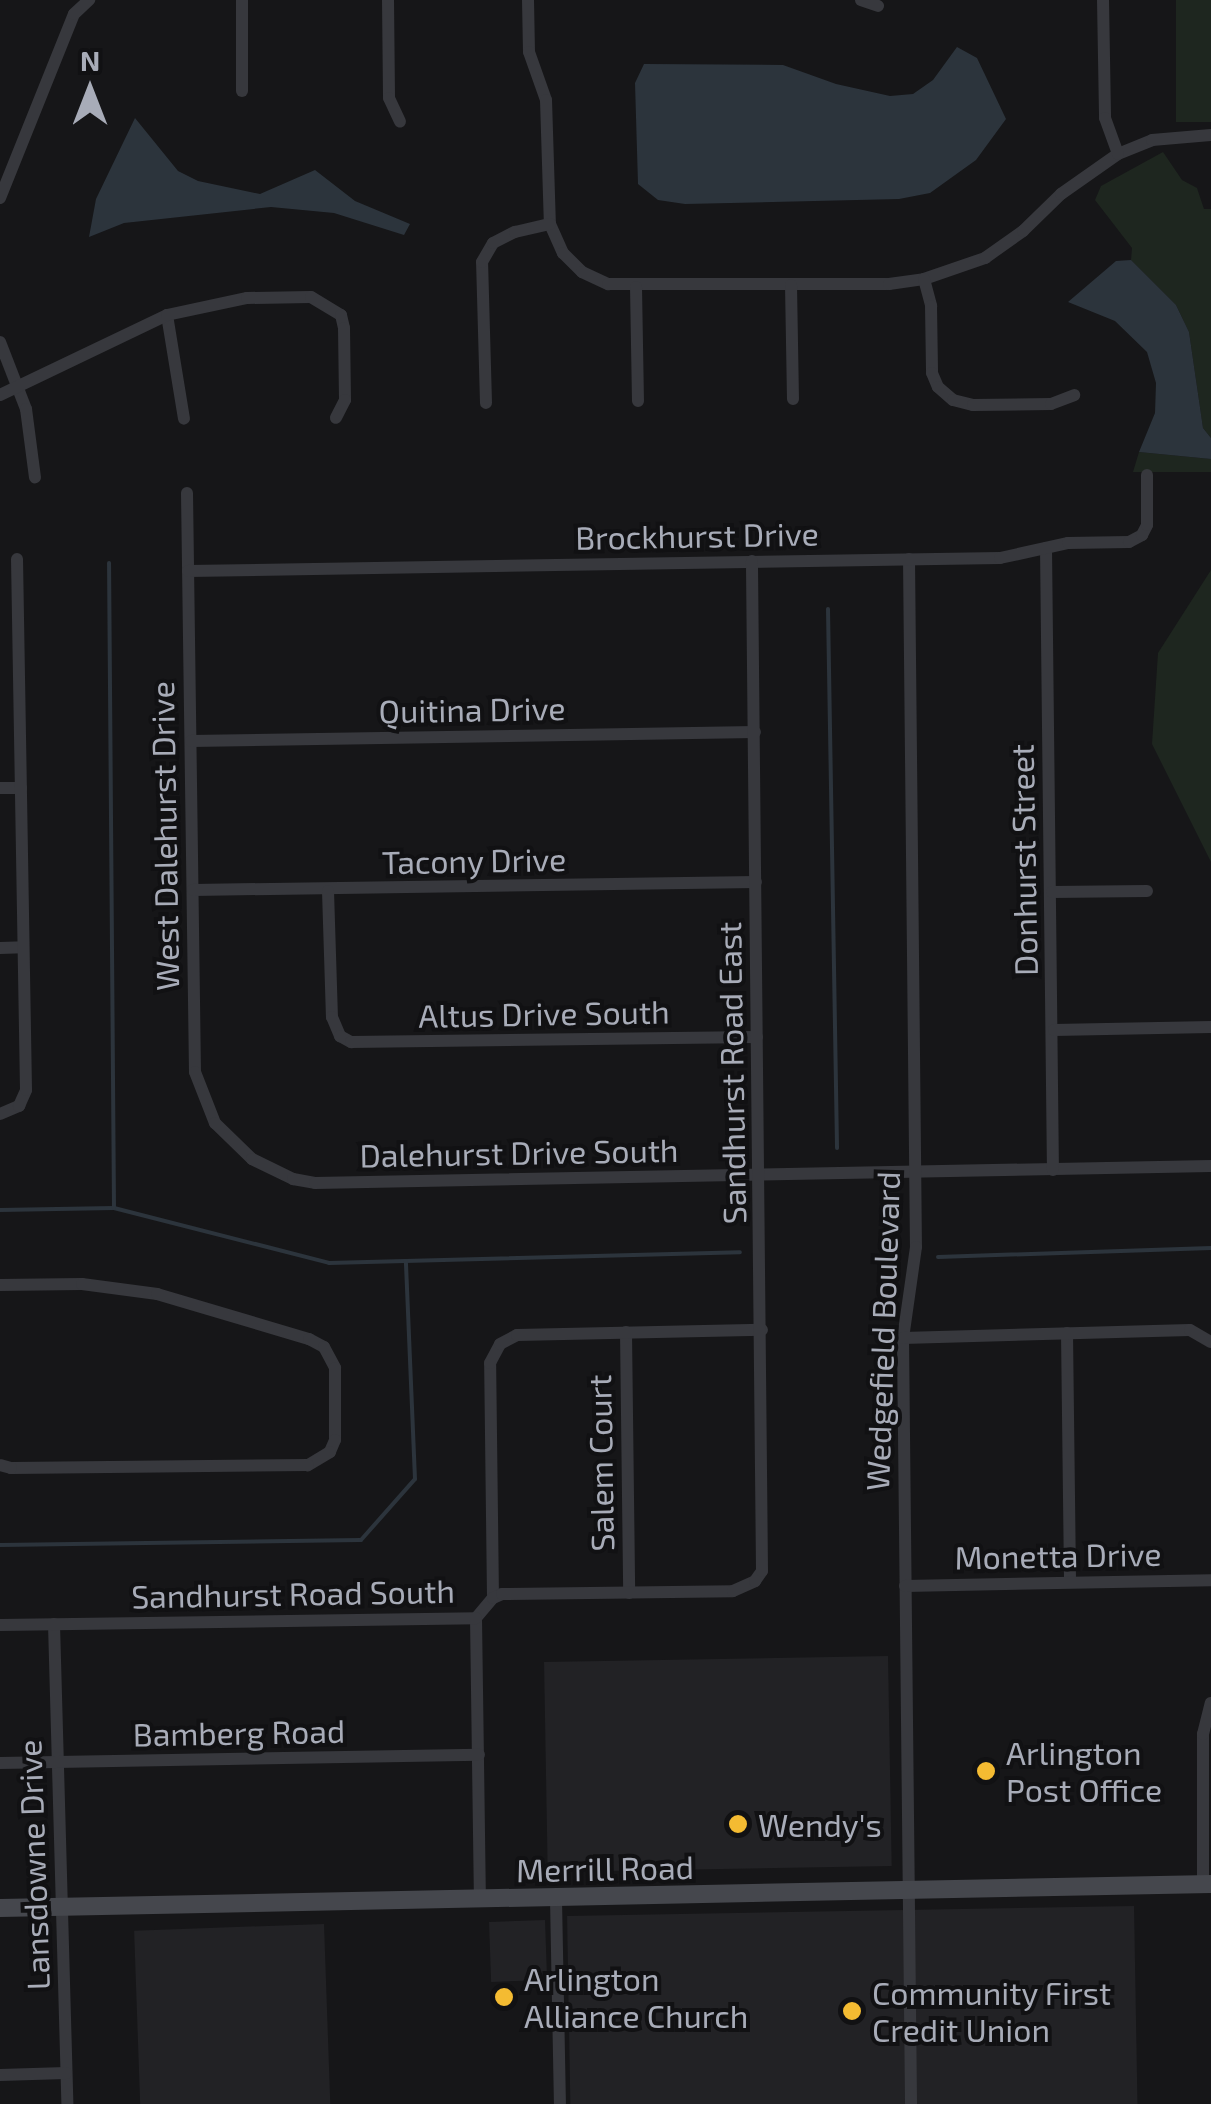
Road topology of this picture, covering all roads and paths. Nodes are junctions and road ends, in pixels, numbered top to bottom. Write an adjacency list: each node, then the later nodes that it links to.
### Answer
1 (88, 0): 12 (street)
2 (242, 0): 8 (street)
3 (388, 0): 9 (street)
4 (528, 0): 13 (street)
5 (860, 0): 7 (street)
6 (1103, 0): 11 (street)
7 (878, 6)
8 (242, 91)
9 (400, 122)
10 (1211, 135): 11 (street)
11 (1118, 154): 14 (street)
12 (0, 198)
13 (550, 224): 16 (street); 24 (street)
14 (924, 280): 15 (street); 21 (street)
15 (791, 285): 16 (street); 22 (street)
16 (636, 286): 23 (street)
17 (167, 314): 19 (street); 25 (street); 26 (street)
18 (0, 342): 19 (street)
19 (18, 390): 20 (street); 28 (street)
20 (0, 395)
21 (1074, 395)
22 (793, 399)
23 (638, 401)
24 (486, 404)
25 (184, 418)
26 (336, 418)
27 (1147, 475): 30 (street, Brockhurst Drive)
28 (36, 477)
29 (186, 492): 34 (street, West Dalehurst Drive)
30 (1046, 548): 32 (street, Brockhurst Drive); 45 (street, Donhurst Street)
31 (17, 559): 36 (street)
32 (909, 559): 33 (street, Brockhurst Drive); 55 (street, Wedgefield Boulevard)
33 (752, 561): 34 (street, Brockhurst Drive); 37 (street, Sandhurst Road East)
34 (188, 571): 38 (street, West Dalehurst Drive)
35 (0, 628): 36 (street)
36 (18, 628): 40 (street)
37 (755, 732): 38 (street, Quitina Drive); 41 (street, Sandhurst Road East)
38 (190, 741): 42 (street, West Dalehurst Drive)
39 (0, 788): 40 (street)
40 (21, 788): 46 (street)
41 (756, 882): 43 (street, Tacony Drive); 50 (street, Sandhurst Road East)
42 (192, 890): 43 (street, Tacony Drive); 52 (street, West Dalehurst Drive)
43 (328, 891): 50 (street, Altus Drive South)
44 (1147, 891): 45 (street)
45 (1052, 892): 49 (street, Donhurst Street)
46 (23, 947): 47 (street); 51 (street)
47 (0, 948)
48 (1211, 1027): 49 (street)
49 (1054, 1030): 54 (street, Donhurst Street)
50 (757, 1037): 56 (street, Sandhurst Road East)
51 (0, 1114)
52 (252, 1160): 56 (street, Dalehurst Drive South)
53 (1211, 1166): 54 (street, Dalehurst Drive South)
54 (1054, 1170): 55 (street, Dalehurst Drive South)
55 (915, 1173): 56 (street, Dalehurst Drive South); 61 (street, Wedgefield Boulevard)
56 (760, 1176): 58 (street, Sandhurst Road East)
57 (0, 1285): 63 (street)
58 (762, 1330): 59 (street); 65 (street, Sandhurst Road East)
59 (626, 1332): 68 (street, Salem Court); 69 (street)
60 (1068, 1333): 61 (street); 62 (street); 66 (street)
61 (903, 1338): 67 (street, Wedgefield Boulevard)
62 (1210, 1340)
63 (0, 1464)
64 (1211, 1580): 66 (street, Monetta Drive)
65 (755, 1581): 68 (street, Sandhurst Road South)
66 (1070, 1582): 67 (street, Monetta Drive)
67 (905, 1586): 78 (street, Wedgefield Boulevard)
68 (629, 1593): 69 (street, Sandhurst Road South)
69 (493, 1598): 70 (street, Sandhurst Road South)
70 (476, 1618): 72 (street, Sandhurst Road South); 74 (street)
71 (0, 1624): 72 (street, Sandhurst Road South)
72 (54, 1624): 75 (street, Lansdowne Drive)
73 (1211, 1702): 77 (street)
74 (479, 1755): 75 (street, Bamberg Road); 80 (street)
75 (56, 1762): 76 (street, Bamberg Road); 81 (street, Lansdowne Drive)
76 (0, 1764)
77 (1207, 1884): 78 (main road, Merrill Road)
78 (908, 1892): 79 (main road, Merrill Road); 87 (street, Wedgefield Boulevard)
79 (556, 1899): 80 (main road, Merrill Road); 86 (street)
80 (480, 1900): 81 (main road, Merrill Road)
81 (61, 1907): 82 (main road, Merrill Road); 83 (street, Lansdowne Drive)
82 (0, 1908)
83 (66, 2073): 84 (street); 85 (street, Lansdowne Drive)
84 (0, 2075)
85 (67, 2104)
86 (560, 2104)
87 (911, 2104)

